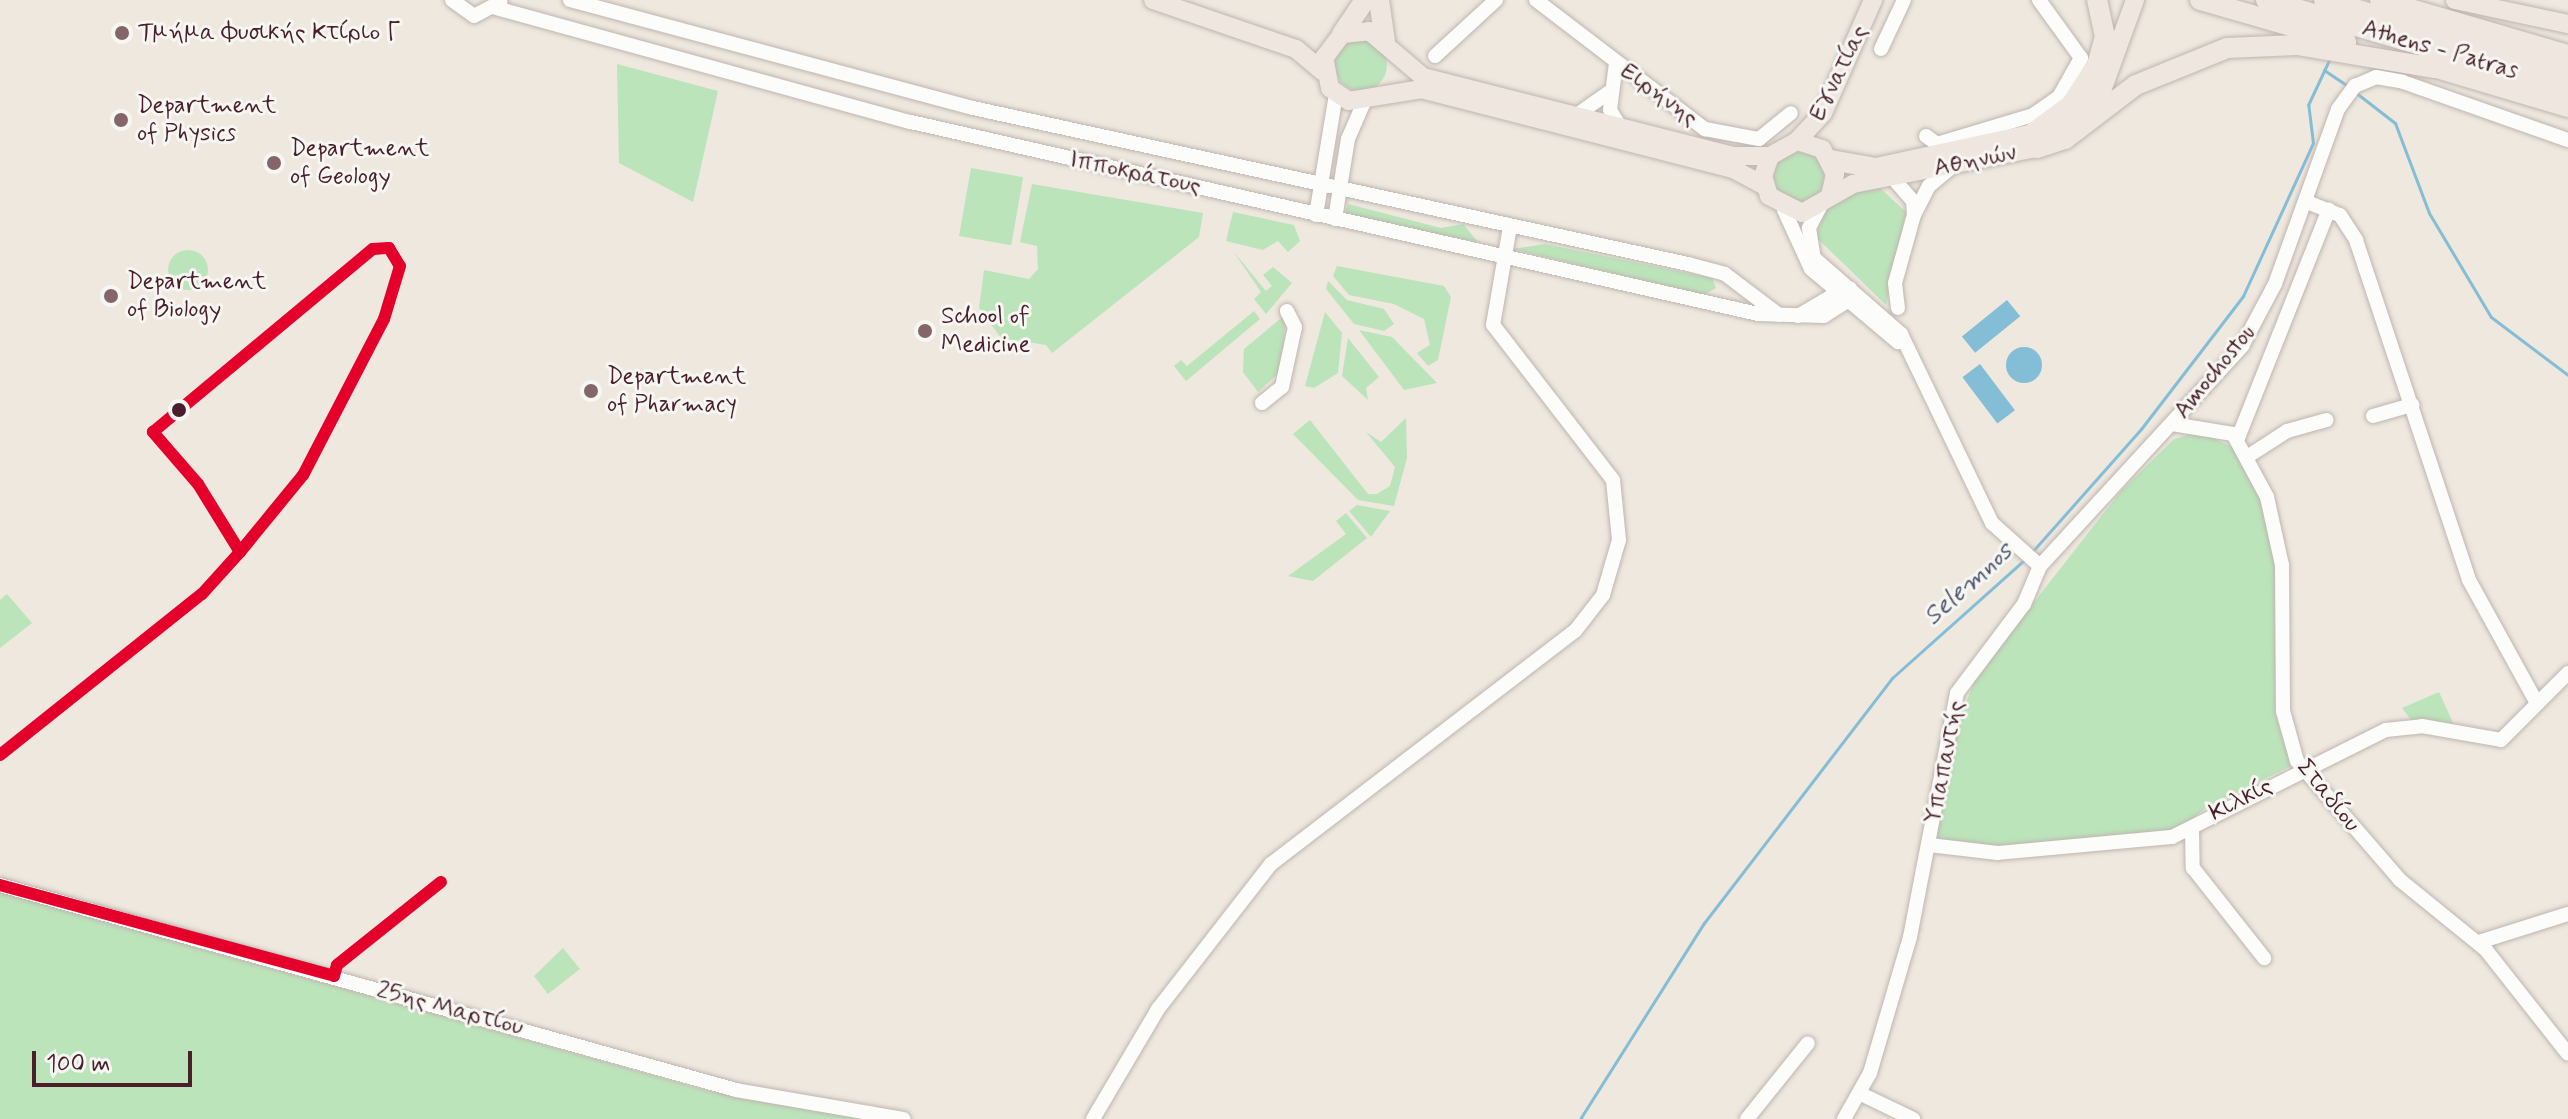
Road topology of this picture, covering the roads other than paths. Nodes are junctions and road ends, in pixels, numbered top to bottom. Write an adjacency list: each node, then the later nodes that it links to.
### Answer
1 (452, 0): 18 (street, Ιπποκράτους)
2 (570, 0): 49 (street, Ιπποκράτους)
3 (1153, 0): 21 (main road)
4 (1365, 0): 20 (highway)
5 (1379, 0): 22 (highway)
6 (1496, 0): 25 (street)
7 (1536, 0): 26 (street, Ειρήνης)
8 (1873, 0): 43 (main road, Εγνατίας)
9 (1904, 0): 23 (street)
10 (2039, 0): 41 (street)
11 (2097, 0): 46 (highway)
12 (2135, 0): 44 (main road, Αθηνών)
13 (2200, 0): 27 (highway)
14 (2266, 0): 30 (highway, Athens - Patras)
15 (2324, 0): 28 (highway, Athens - Patras)
16 (2380, 0): 24 (highway)
17 (2455, 0): 19 (main road)
18 (498, 4): 56 (street, Ιπποκράτους)
19 (2566, 24): 24 (street)
20 (1336, 40): 21 (main road); 22 (main road); 29 (main road)
21 (1287, 46): 29 (main road)
22 (1390, 49): 31 (main road); 38 (main road)
23 (1881, 49)
24 (2563, 50)
25 (1435, 56)
26 (1616, 63): 32 (street); 36 (street, Ειρήνης)
27 (2435, 68): 35 (highway); 44 (highway)
28 (2568, 71)
29 (1323, 72): 33 (main road)
30 (2568, 88)
31 (1385, 92): 34 (main road); 50 (main road)
32 (1608, 93): 38 (street); 40 (street)
33 (1336, 94): 34 (main road); 49 (street)
34 (1364, 102): 51 (street)
35 (2568, 107)
36 (1791, 113)
37 (2541, 113): 39 (street)
38 (1574, 117): 40 (main road)
39 (2537, 128): 42 (street); 53 (street, Amochostou)
40 (1622, 130): 45 (main road)
41 (1926, 136)
42 (2568, 140)
43 (1797, 141): 45 (main road); 46 (main road)
44 (2037, 148): 47 (main road, Αθηνών)
45 (1770, 156): 50 (main road)
46 (1831, 160): 52 (main road)
47 (1961, 163): 48 (main road, Αθηνών); 57 (street)
48 (1892, 177): 52 (main road, Αθηνών); 57 (street)
49 (1322, 186): 51 (street, Ιπποκράτους); 56 (street)
50 (1765, 186): 55 (main road)
51 (1340, 191): 58 (street); 59 (street, Ιπποκράτους)
52 (1825, 201): 55 (main road, Αθηνών); 62 (street)
53 (2307, 202): 54 (street); 71 (street, Amochostou)
54 (2329, 209): 68 (street); 72 (street)
55 (1784, 210): 61 (street)
56 (1316, 215): 58 (street, Ιπποκράτους)
57 (1914, 215): 63 (street)
58 (1335, 219): 60 (street, Ιπποκράτους)
59 (1510, 227): 60 (street); 66 (street, Ιπποκράτους)
60 (1504, 256): 66 (street, Ιπποκράτους); 88 (street)
61 (1811, 269): 62 (street); 65 (street)
62 (1844, 294): 65 (street); 66 (street, Ιπποκράτους); 74 (street)
63 (1898, 308)
64 (1287, 311): 67 (street)
65 (1810, 311): 66 (street)
66 (1786, 317)
67 (1262, 403)
68 (2412, 405): 69 (street); 76 (street)
69 (2373, 416)
70 (2327, 420): 73 (street)
71 (2172, 424): 72 (street); 74 (street, Amochostou)
72 (2238, 438): 73 (street, Σταδίου)
73 (2250, 455): 77 (street, Σταδίου)
74 (2036, 565): 79 (street, Υπαπαντής)
75 (2568, 673): 76 (street, Κιλκίς)
76 (2537, 703): 77 (street, Κιλκίς)
77 (2303, 770): 78 (street, Κιλκίς); 82 (street, Σταδίου)
78 (2192, 829): 79 (street, Κιλκίς); 83 (street)
79 (1929, 845): 86 (street, Υπαπαντής)
80 (0, 885): 87 (street, 25ης Μαρτίου)
81 (2568, 914): 82 (street)
82 (2479, 942): 85 (street, Σταδίου)
83 (2264, 958)
84 (1808, 1043): 89 (street)
85 (2568, 1054)
86 (1861, 1094): 90 (street, Υπαπαντής); 91 (street)
87 (904, 1119)
88 (1093, 1119)
89 (1747, 1119)
90 (1845, 1119)
91 (1913, 1119)

